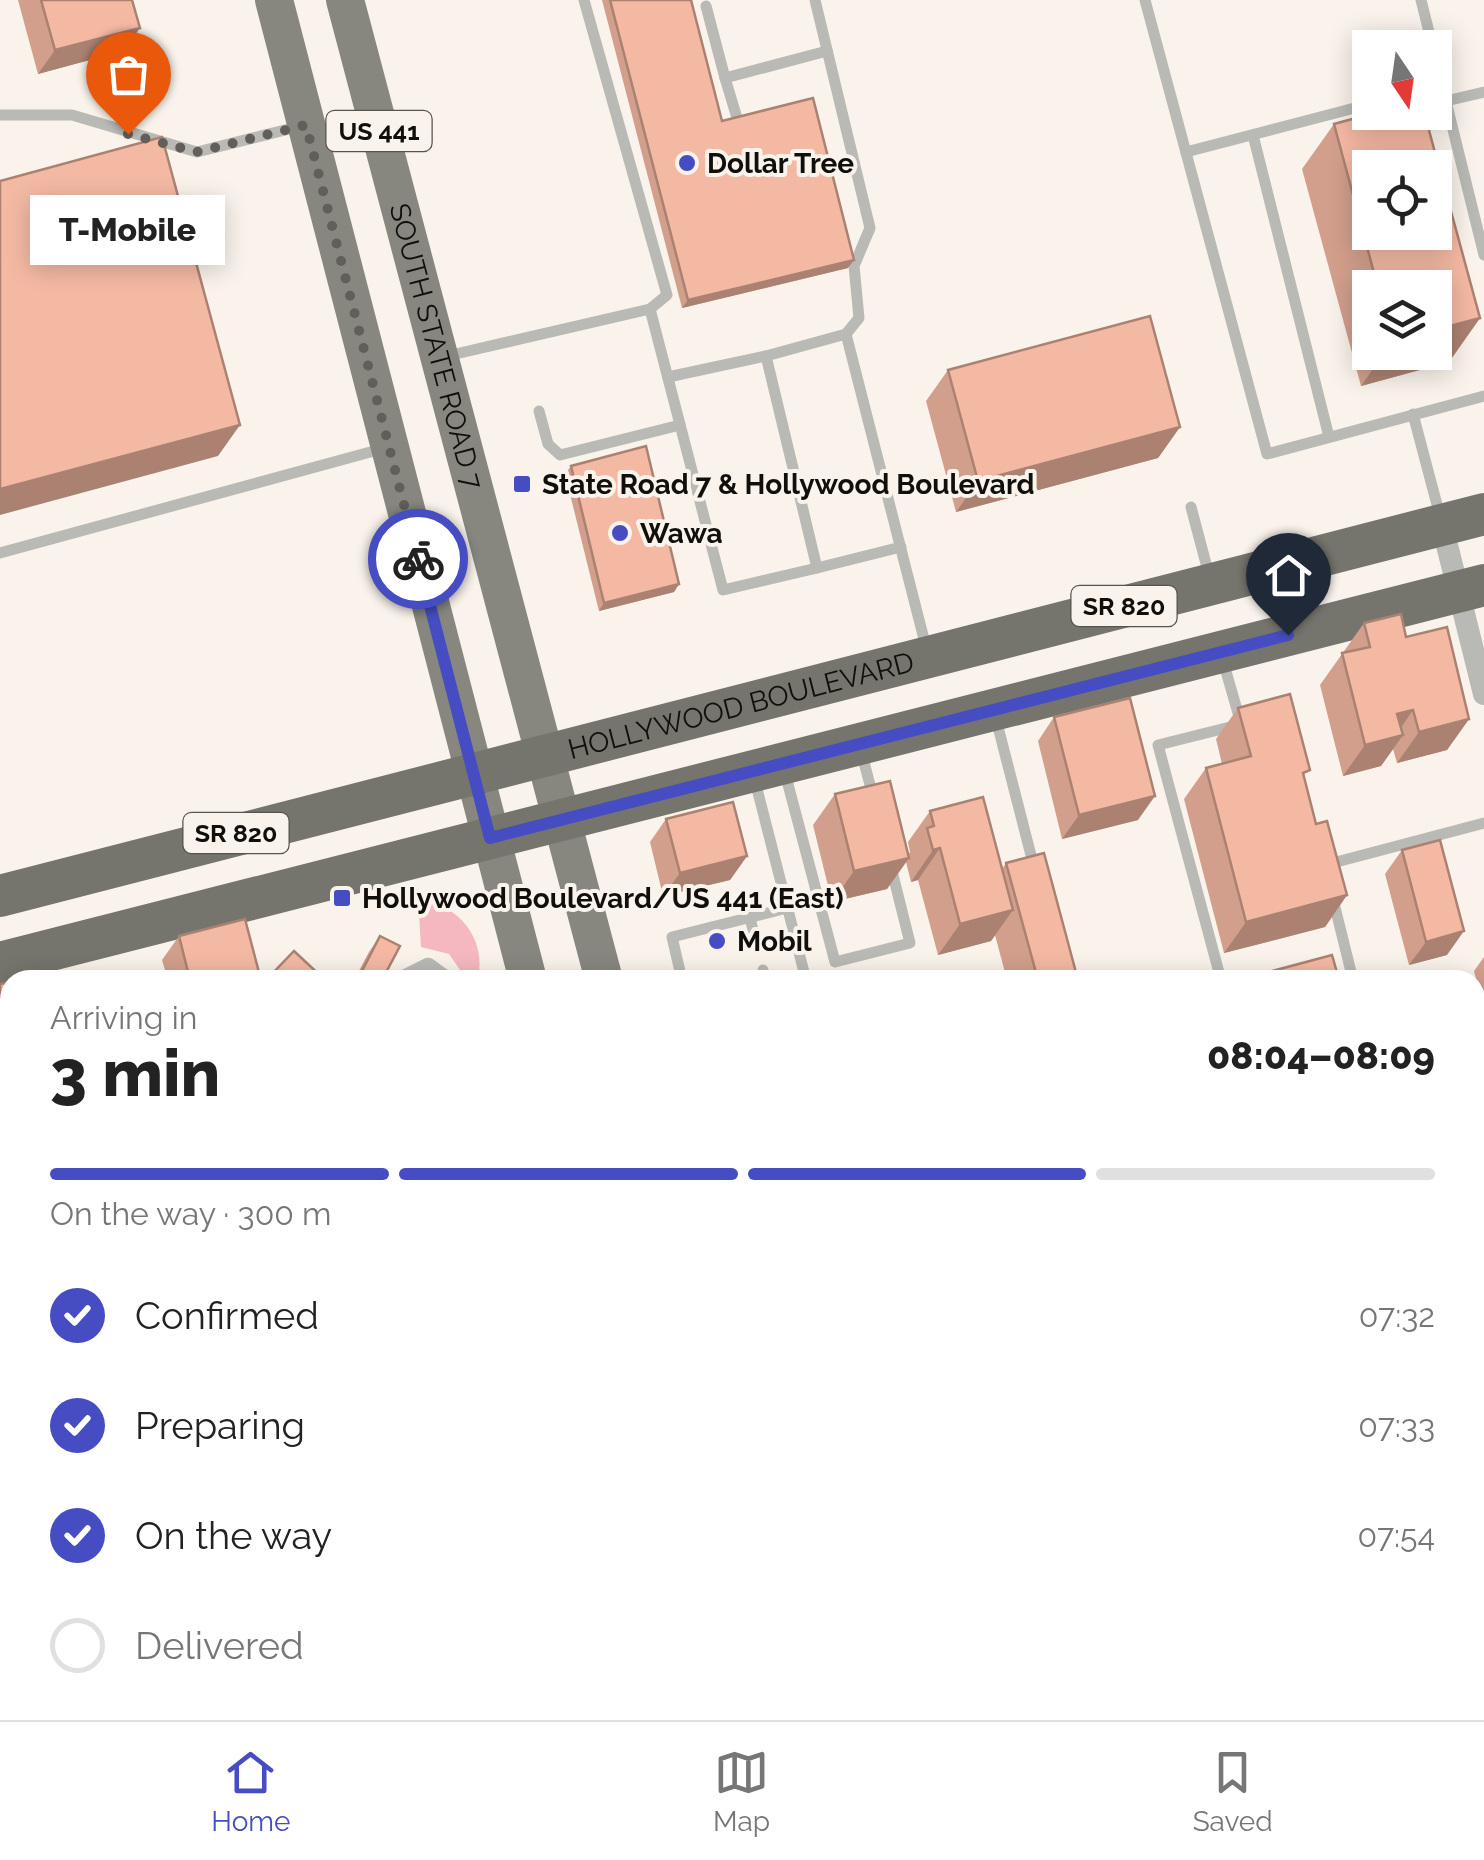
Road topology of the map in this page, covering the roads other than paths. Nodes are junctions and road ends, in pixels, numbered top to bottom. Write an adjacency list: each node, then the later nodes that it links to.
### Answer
1 (274, 0): 16 (main road, US 441)
2 (345, 0): 24 (main road, SOUTH STATE ROAD 7 / US 441)
3 (584, 0): 21 (lane)
4 (815, 0): 9 (lane)
5 (1145, 0): 19 (lane)
6 (1421, 0): 8 (lane)
7 (706, 6): 10 (lane)
8 (1428, 30)
9 (827, 51): 10 (lane); 22 (lane)
10 (726, 78): 15 (lane)
11 (1484, 92): 12 (lane)
12 (1452, 100)
13 (1352, 109): 18 (lane)
14 (0, 114): 16 (lane)
15 (736, 118)
16 (306, 125): 31 (main road, US 441)
17 (1452, 125): 20 (lane)
18 (1254, 135): 19 (lane); 30 (lane)
19 (1186, 152): 30 (lane)
20 (1484, 256)
21 (650, 309): 24 (lane); 25 (lane)
22 (846, 334): 23 (lane); 35 (lane)
23 (766, 356): 25 (lane); 37 (lane)
24 (438, 358): 47 (main road, SOUTH STATE ROAD 7 / US 441)
25 (668, 377): 29 (lane)
26 (1484, 396): 28 (lane)
27 (539, 411): 29 (lane)
28 (1413, 414): 30 (lane); 34 (lane)
29 (680, 425): 37 (lane)
30 (1329, 437)
31 (390, 447): 36 (lane); 49 (main road, US 441)
32 (1191, 507): 38 (lane)
33 (1484, 514): 34 (highway, HOLLYWOOD BOULEVARD / SR 820)
34 (1442, 525): 38 (highway, HOLLYWOOD BOULEVARD / SR 820); 39 (street)
35 (901, 547): 37 (lane); 41 (lane)
36 (0, 553)
37 (817, 568)
38 (1212, 584): 41 (highway, HOLLYWOOD BOULEVARD / SR 820)
39 (1471, 588): 40 (highway, SR 820); 42 (street)
40 (1221, 652): 43 (highway, SR 820); 45 (lane)
41 (929, 656): 47 (highway, HOLLYWOOD BOULEVARD / SR 820)
42 (1484, 694)
43 (994, 710): 46 (highway, SR 820); 57 (lane)
44 (1255, 721): 45 (lane)
45 (1241, 724): 69 (lane)
46 (860, 745): 48 (highway, SR 820); 50 (lane)
47 (543, 755): 49 (highway, HOLLYWOOD BOULEVARD / SR 820); 51 (main road, SOUTH STATE ROAD 7 / US 441)
48 (768, 768): 51 (highway, SR 820); 55 (lane); 59 (lane)
49 (474, 772): 53 (main road, US 441); 58 (highway, HOLLYWOOD BOULEVARD / SR 820)
50 (878, 817)
51 (559, 820): 53 (highway, SR 820); 66 (main road, SOUTH STATE ROAD 7 / US 441)
52 (1484, 823): 56 (lane)
53 (490, 838): 64 (highway, SR 820); 65 (main road, US 441)
54 (1320, 846): 56 (lane)
55 (887, 853)
56 (1325, 865): 70 (lane)
57 (1037, 878)
58 (0, 896)
59 (788, 908): 60 (lane); 68 (lane)
60 (750, 918): 61 (lane); 62 (lane)
61 (712, 927): 63 (lane); 67 (lane)
62 (754, 934)
63 (716, 944)
64 (0, 963)
65 (525, 970)
66 (601, 970)
67 (680, 970)
68 (804, 970)
69 (1218, 970)
70 (1351, 970)

